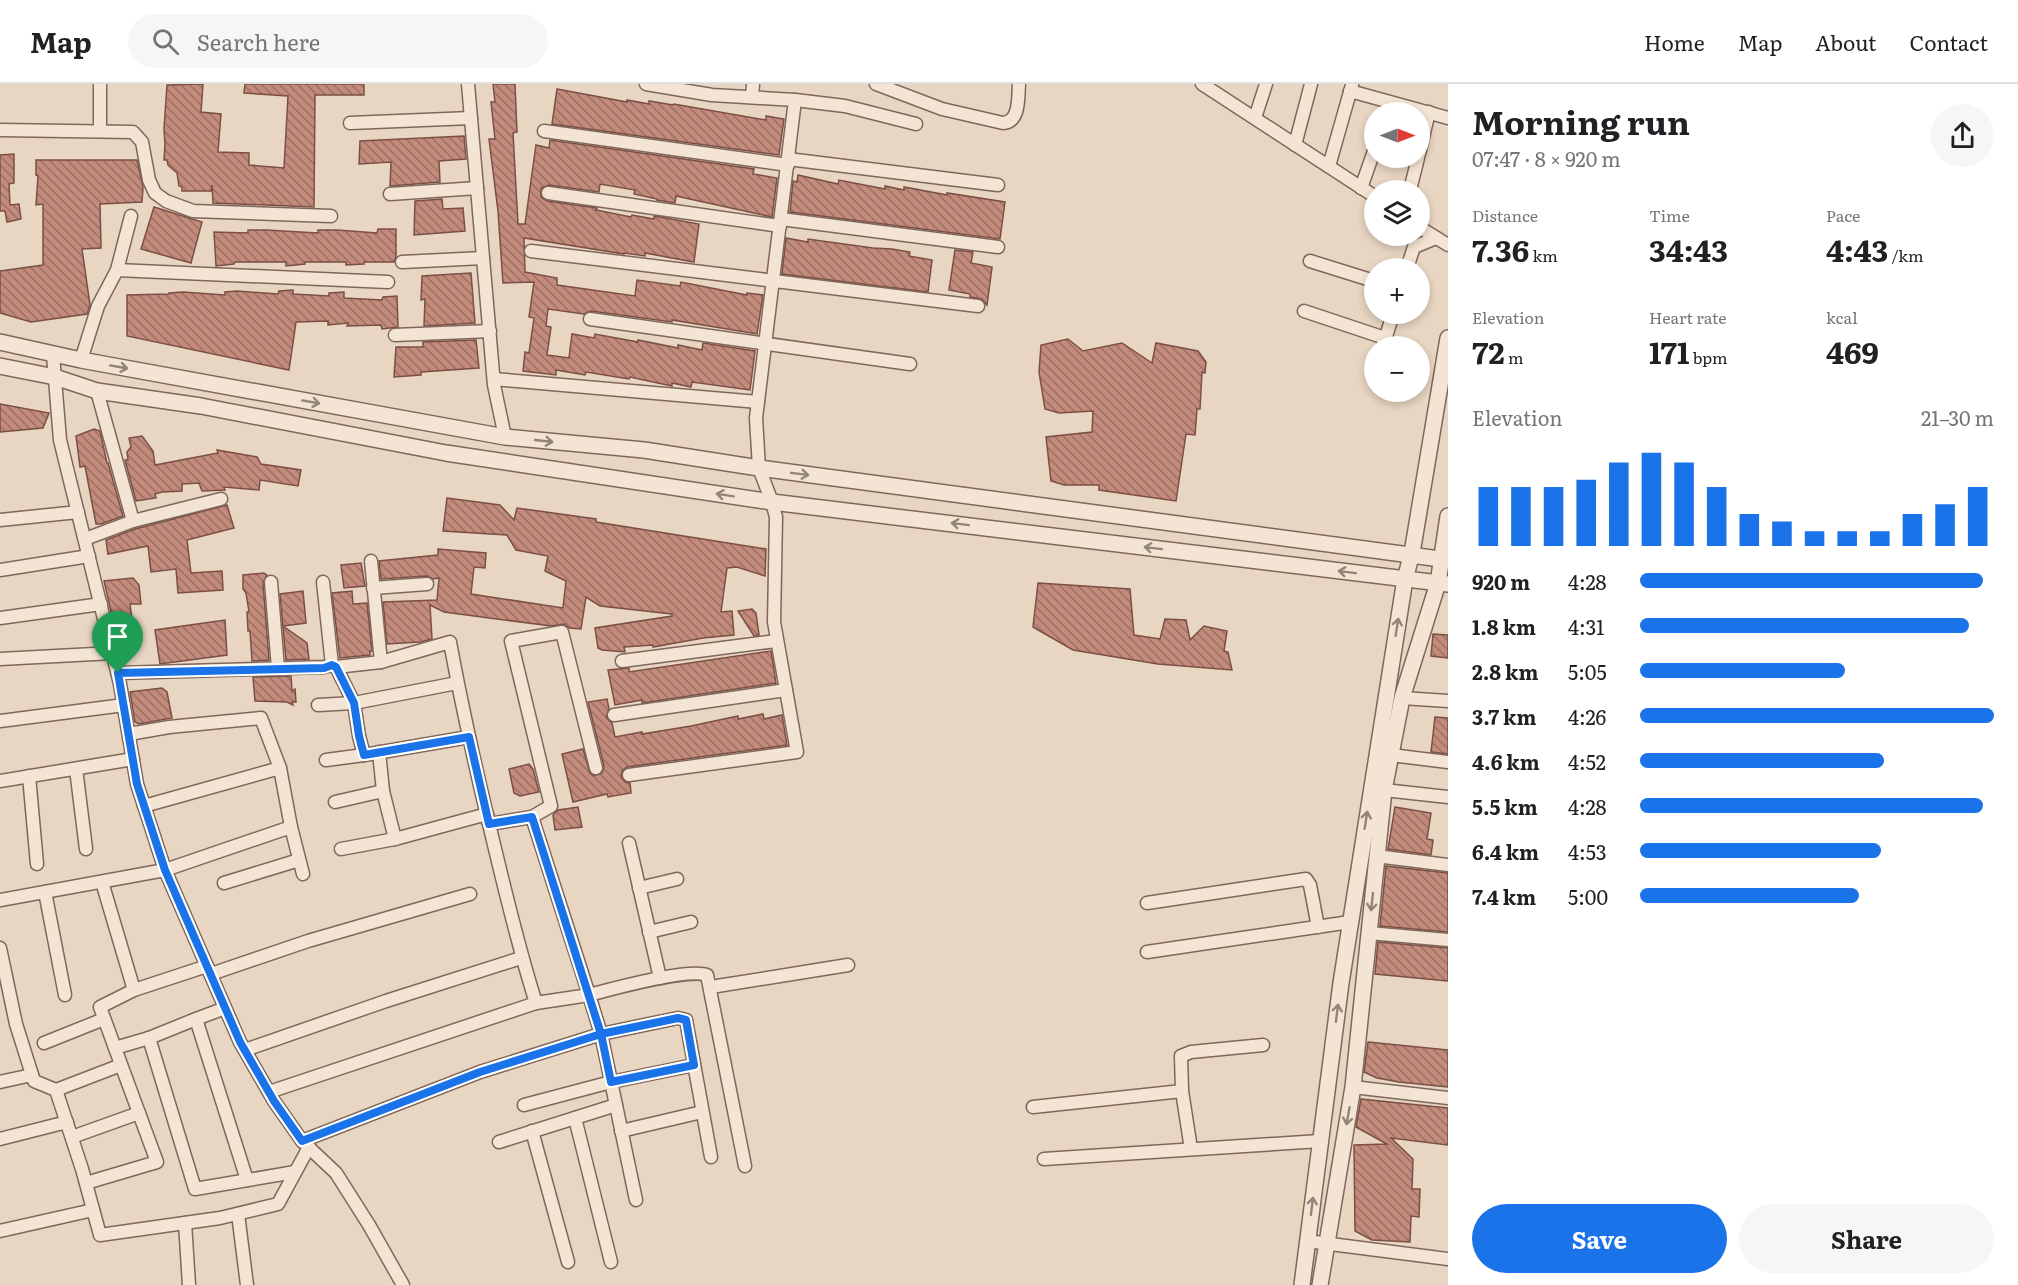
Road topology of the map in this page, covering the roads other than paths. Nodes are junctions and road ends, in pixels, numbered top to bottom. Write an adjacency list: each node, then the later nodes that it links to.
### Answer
1 (100, 84): 22 (street)
2 (468, 84): 16 (street)
3 (646, 84): 12 (street)
4 (753, 84): 12 (street)
5 (876, 84): 6 (street)
6 (1019, 84)
7 (1202, 84): 11 (street)
8 (1266, 84): 17 (street)
9 (1311, 84): 24 (street)
10 (1351, 87): 14 (street); 26 (street)
11 (1220, 89): 17 (street)
12 (752, 98): 13 (street)
13 (795, 100): 20 (street); 25 (street)
14 (1380, 102)
15 (1430, 112): 18 (street)
16 (471, 118): 19 (street); 29 (street)
17 (1255, 118): 24 (street)
18 (1448, 118)
19 (350, 123)
20 (916, 124)
21 (0, 130): 22 (street)
22 (100, 130): 35 (street)
23 (544, 131): 25 (street)
24 (1295, 145): 26 (street)
25 (788, 162): 28 (street); 36 (street)
26 (1329, 166): 30 (street)
27 (1368, 168): 30 (street)
28 (998, 185)
29 (477, 188): 33 (street); 42 (street)
30 (1361, 188): 31 (street)
31 (1364, 190)
32 (548, 193): 36 (street)
33 (390, 194)
34 (131, 216): 46 (street)
35 (331, 216)
36 (780, 222): 40 (street); 49 (street)
37 (1430, 234): 38 (street)
38 (1436, 238): 39 (street); 43 (street)
39 (1448, 245)
40 (998, 247)
41 (531, 251): 49 (street)
42 (483, 258): 45 (street); 53 (street)
43 (1410, 258)
44 (1310, 261): 47 (street)
45 (402, 262)
46 (117, 270): 48 (street); 60 (street)
47 (1364, 278)
48 (388, 282)
49 (773, 282): 50 (street); 58 (street)
50 (978, 306)
51 (1304, 311): 55 (street)
52 (591, 319): 58 (street)
53 (490, 332): 54 (street); 64 (street)
54 (394, 335)
55 (1369, 336)
56 (1448, 338): 76 (street)
57 (0, 342): 59 (street)
58 (765, 342): 61 (street); 66 (street)
59 (53, 355): 60 (street); 63 (street)
60 (81, 360): 67 (street, one-way to 67)
61 (910, 363)
62 (0, 366): 63 (street)
63 (55, 377): 65 (street); 71 (street)
64 (494, 379): 66 (street); 67 (street)
65 (98, 391): 70 (street, one-way to 65); 74 (street)
66 (758, 402): 68 (street)
67 (505, 437): 68 (street, one-way to 68)
68 (759, 468): 70 (street); 76 (street, one-way to 76)
69 (221, 499): 74 (street)
70 (772, 502): 81 (street, one-way to 70); 89 (street)
71 (78, 512): 73 (street); 75 (street)
72 (1448, 516): 78 (street)
73 (0, 520)
74 (133, 521): 75 (street)
75 (85, 538): 77 (street)
76 (1412, 554): 78 (street); 81 (street)
77 (89, 556): 80 (street); 87 (street)
78 (1445, 559): 85 (street)
79 (371, 561): 86 (street)
80 (0, 570)
81 (1405, 579): 85 (street); 147 (street, one-way to 81)
82 (271, 582): 95 (street)
83 (323, 582): 94 (street)
84 (427, 584): 86 (street)
85 (1443, 584): 99 (street)
86 (373, 588): 93 (street)
87 (101, 604): 88 (street); 90 (street)
88 (0, 618)
89 (776, 641): 92 (street); 98 (street)
90 (113, 653): 91 (street); 96 (street)
91 (0, 659)
92 (622, 661)
93 (381, 662): 94 (street); 97 (street)
94 (334, 666): 95 (street); 101 (street)
95 (278, 668): 96 (street)
96 (118, 673): 102 (street)
97 (457, 683): 101 (street); 107 (street)
98 (786, 690): 104 (street); 118 (street)
99 (1402, 698): 100 (street); 110 (street)
100 (1448, 701)
101 (354, 703): 103 (street); 109 (street)
102 (124, 705): 105 (street); 106 (street)
103 (318, 705)
104 (614, 715)
105 (0, 721)
106 (129, 734): 111 (street); 115 (street)
107 (469, 737): 108 (street); 126 (street)
108 (380, 752): 109 (street); 121 (street)
109 (364, 755): 112 (street)
110 (1391, 755): 113 (street); 120 (street)
111 (133, 759): 114 (street); 124 (street)
112 (326, 760)
113 (1448, 762)
114 (76, 768): 117 (street); 130 (street)
115 (280, 768): 124 (street); 127 (street)
116 (596, 768): 125 (street)
117 (29, 776): 119 (street); 134 (street)
118 (628, 776)
119 (0, 781)
120 (1384, 790): 122 (street); 132 (street)
121 (383, 791): 123 (street); 128 (street)
122 (1448, 797)
123 (335, 802)
124 (144, 806): 136 (street)
125 (532, 817): 126 (street); 161 (street)
126 (488, 819): 128 (street); 154 (street)
127 (291, 827): 133 (street); 136 (street)
128 (395, 839): 131 (street)
129 (629, 843): 141 (street)
130 (86, 849)
131 (341, 849)
132 (1376, 856): 135 (street); 150 (street, one-way to 150)
133 (299, 860): 137 (street); 140 (street)
134 (37, 864)
135 (1448, 865)
136 (165, 870): 139 (street); 156 (street)
137 (303, 874)
138 (677, 879): 141 (street)
139 (102, 882): 142 (street); 159 (street)
140 (224, 883)
141 (639, 888): 149 (street)
142 (45, 892): 144 (street); 160 (street)
143 (470, 894): 156 (street)
144 (0, 900)
145 (1148, 903): 148 (street)
146 (691, 922): 149 (street)
147 (1350, 922): 148 (street); 193 (street, one-way to 147)
148 (1317, 927): 153 (street)
149 (649, 932): 157 (street)
150 (1369, 933): 151 (street); 177 (street)
151 (1448, 940)
152 (0, 948): 174 (street)
153 (1147, 952)
154 (521, 958): 162 (street); 171 (street)
155 (848, 964): 158 (street)
156 (209, 970): 159 (street); 163 (street)
157 (660, 978): 158 (street); 161 (street)
158 (711, 987): 199 (street)
159 (134, 990): 164 (street)
160 (65, 995)
161 (589, 995): 162 (street); 166 (street)
162 (536, 1003): 180 (street)
163 (225, 1008): 165 (street); 171 (street)
164 (104, 1019): 168 (street); 170 (street)
165 (196, 1019): 167 (street); 201 (street)
166 (601, 1034): 173 (street); 176 (street); 195 (street)
167 (149, 1038): 170 (street); 201 (street)
168 (44, 1042)
169 (1263, 1046): 179 (street)
170 (115, 1048): 172 (street)
171 (245, 1050): 180 (street)
172 (121, 1065): 178 (street); 186 (street)
173 (694, 1065): 176 (street); 185 (street)
174 (32, 1075): 175 (street); 178 (street)
175 (0, 1082)
176 (611, 1082): 182 (street); 183 (street)
177 (1353, 1087): 181 (street); 209 (street, one-way to 209)
178 (56, 1090): 188 (street)
179 (1182, 1091): 184 (street); 196 (street)
180 (269, 1092): 195 (street)
181 (1448, 1098)
182 (524, 1105)
183 (616, 1105): 187 (street); 190 (street)
184 (1033, 1107)
185 (702, 1112): 190 (street); 197 (street)
186 (139, 1113): 191 (street); 202 (street)
187 (574, 1118): 189 (street); 212 (street)
188 (67, 1122): 191 (street); 192 (street)
189 (532, 1131): 194 (street); 211 (street)
190 (621, 1131): 203 (street)
191 (72, 1137): 202 (street)
192 (0, 1138)
193 (1320, 1141): 196 (street); 208 (street, one-way to 193)
194 (499, 1142)
195 (305, 1144): 200 (street); 215 (street)
196 (1191, 1149): 198 (street)
197 (711, 1157)
198 (1044, 1159)
199 (745, 1166)
200 (295, 1172): 201 (street); 205 (street)
201 (247, 1180)
202 (86, 1183): 204 (street)
203 (636, 1200)
204 (93, 1210): 206 (street); 207 (street)
205 (238, 1214): 206 (street); 214 (street)
206 (185, 1223): 213 (street)
207 (0, 1231)
208 (1307, 1241): 209 (street); 216 (street)
209 (1326, 1245): 210 (street); 217 (street)
210 (1448, 1259)
211 (568, 1262)
212 (611, 1262)
213 (189, 1285)
214 (247, 1285)
215 (403, 1285)
216 (1302, 1285)
217 (1320, 1285)

